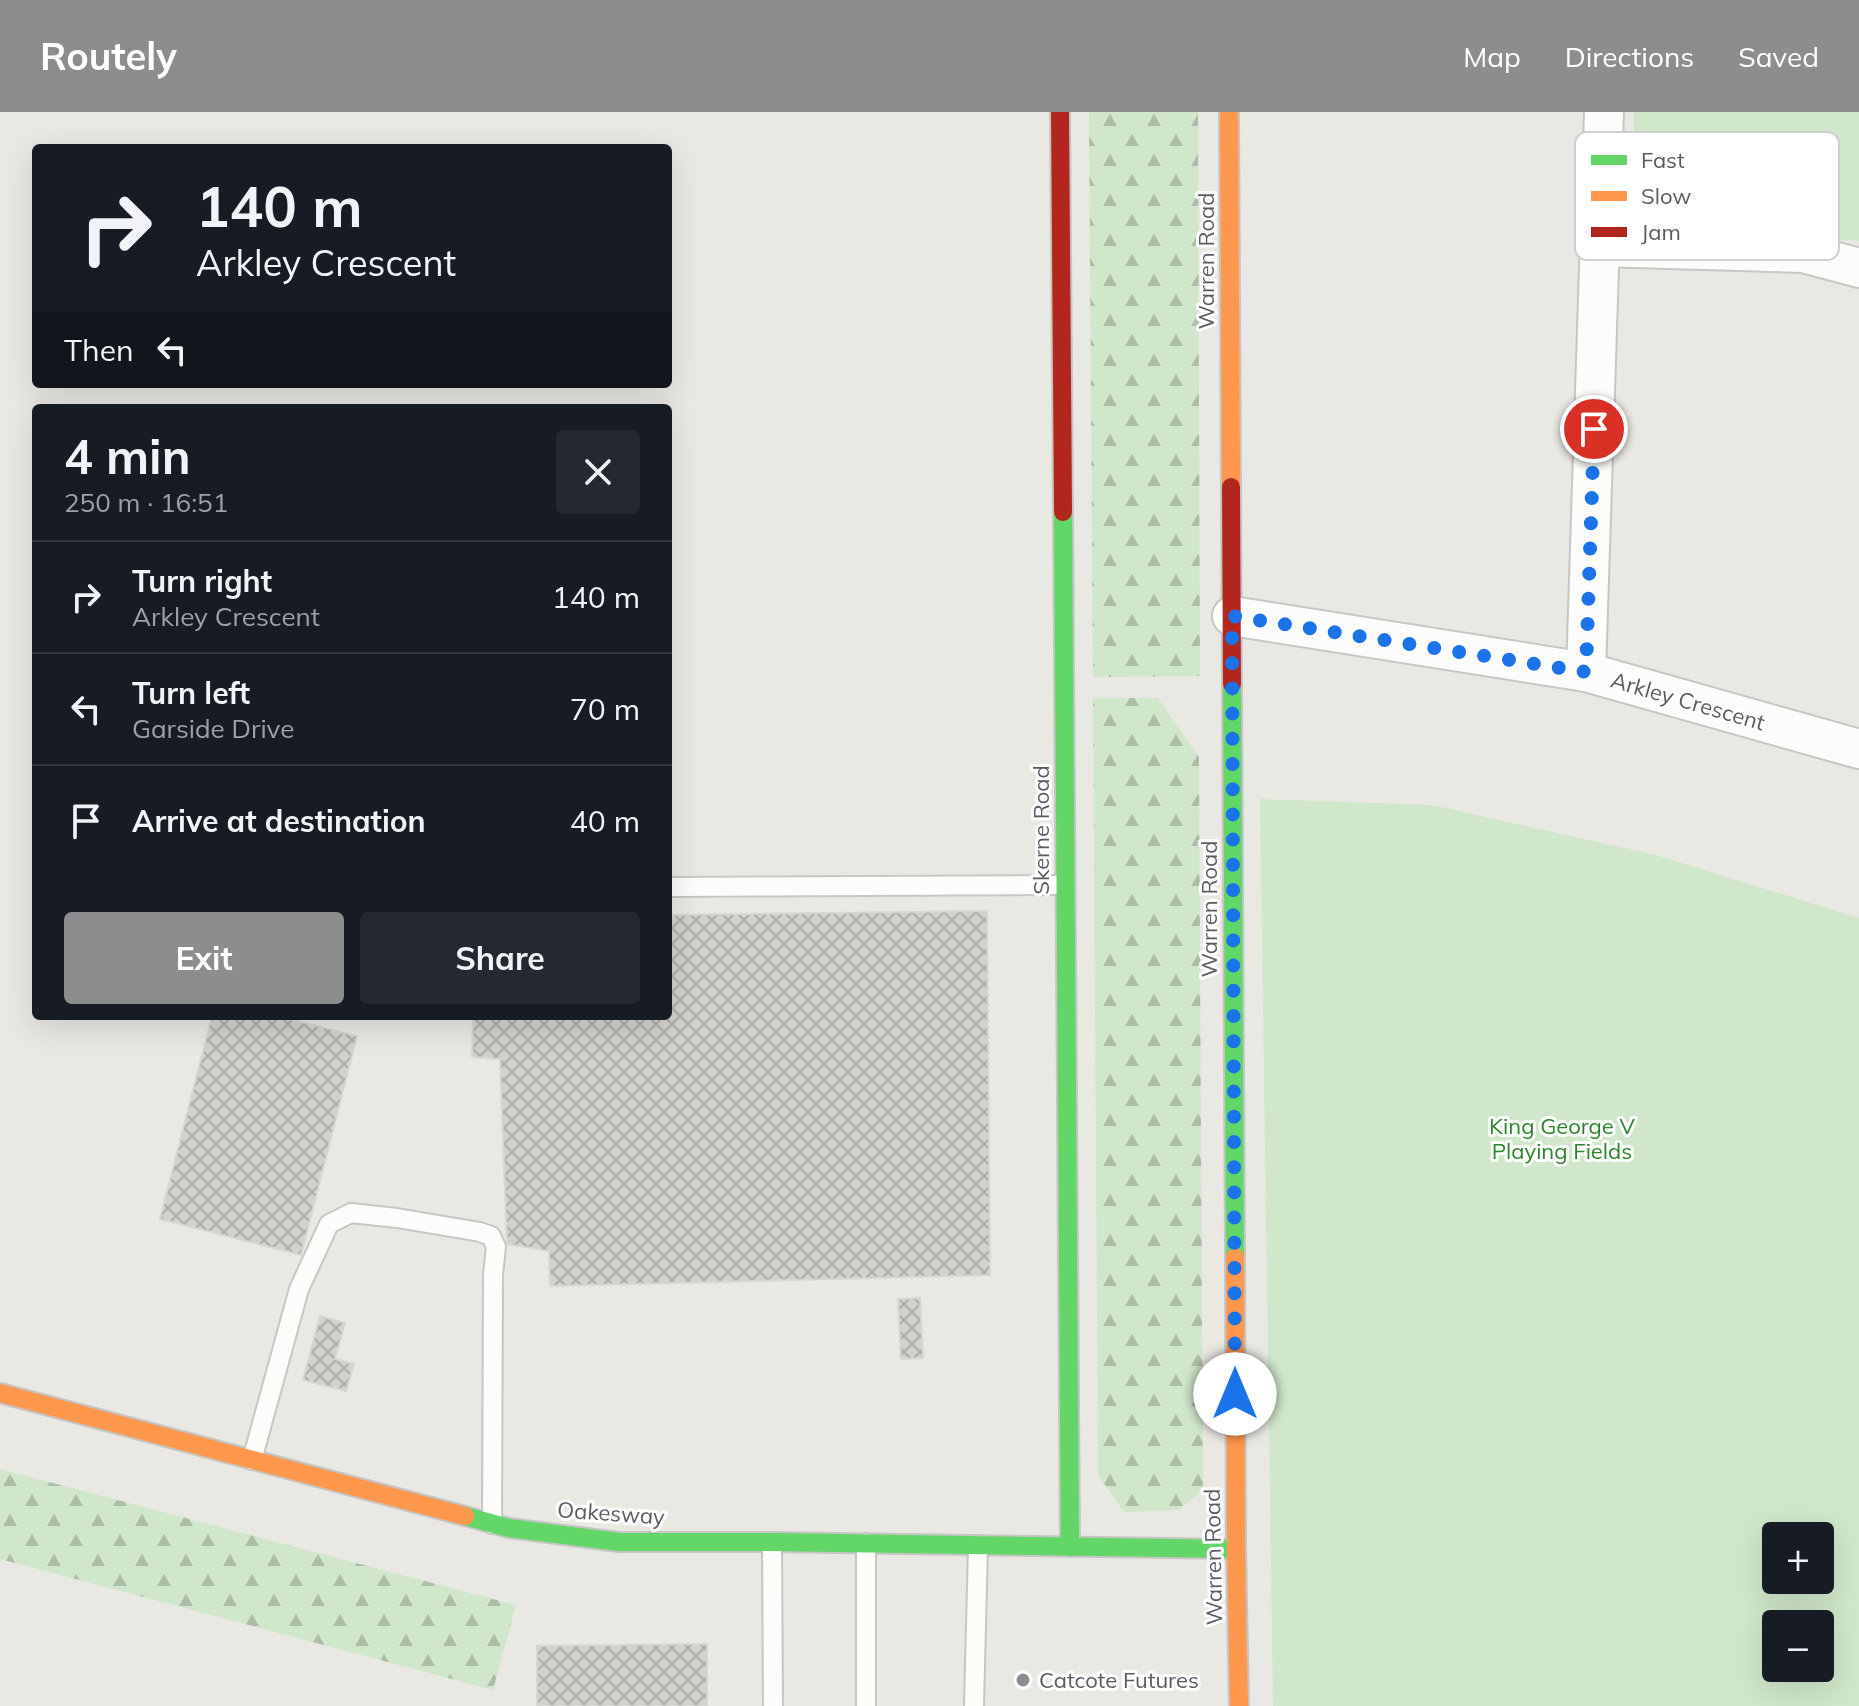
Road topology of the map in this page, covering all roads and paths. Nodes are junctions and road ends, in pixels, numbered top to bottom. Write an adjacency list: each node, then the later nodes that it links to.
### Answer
1 (1060, 112): 11 (street, Skerne Road)
2 (1229, 112): 8 (street, Warren Road)
3 (1604, 112): 4 (street)
4 (1603, 132)
5 (1600, 260): 9 (street)
6 (1829, 260): 7 (street)
7 (1859, 268)
8 (1232, 616): 9 (street, Arkley Crescent); 20 (street, Warren Road)
9 (1586, 672): 10 (street, Arkley Crescent)
10 (1859, 749)
11 (1066, 885): 12 (lane); 19 (street, Skerne Road)
12 (672, 887)
13 (0, 1393): 14 (street, Oakesway)
14 (252, 1460): 15 (street, Oakesway); 15 (lane)
15 (492, 1524): 16 (street, Oakesway)
16 (772, 1542): 17 (street, Oakesway); 21 (lane)
17 (866, 1543): 18 (street, Oakesway); 22 (lane)
18 (978, 1545): 19 (street, Oakesway); 23 (lane)
19 (1070, 1547): 20 (street, Oakesway)
20 (1236, 1549): 24 (street, Warren Road)
21 (773, 1706)
22 (866, 1706)
23 (974, 1706)
24 (1239, 1706)

